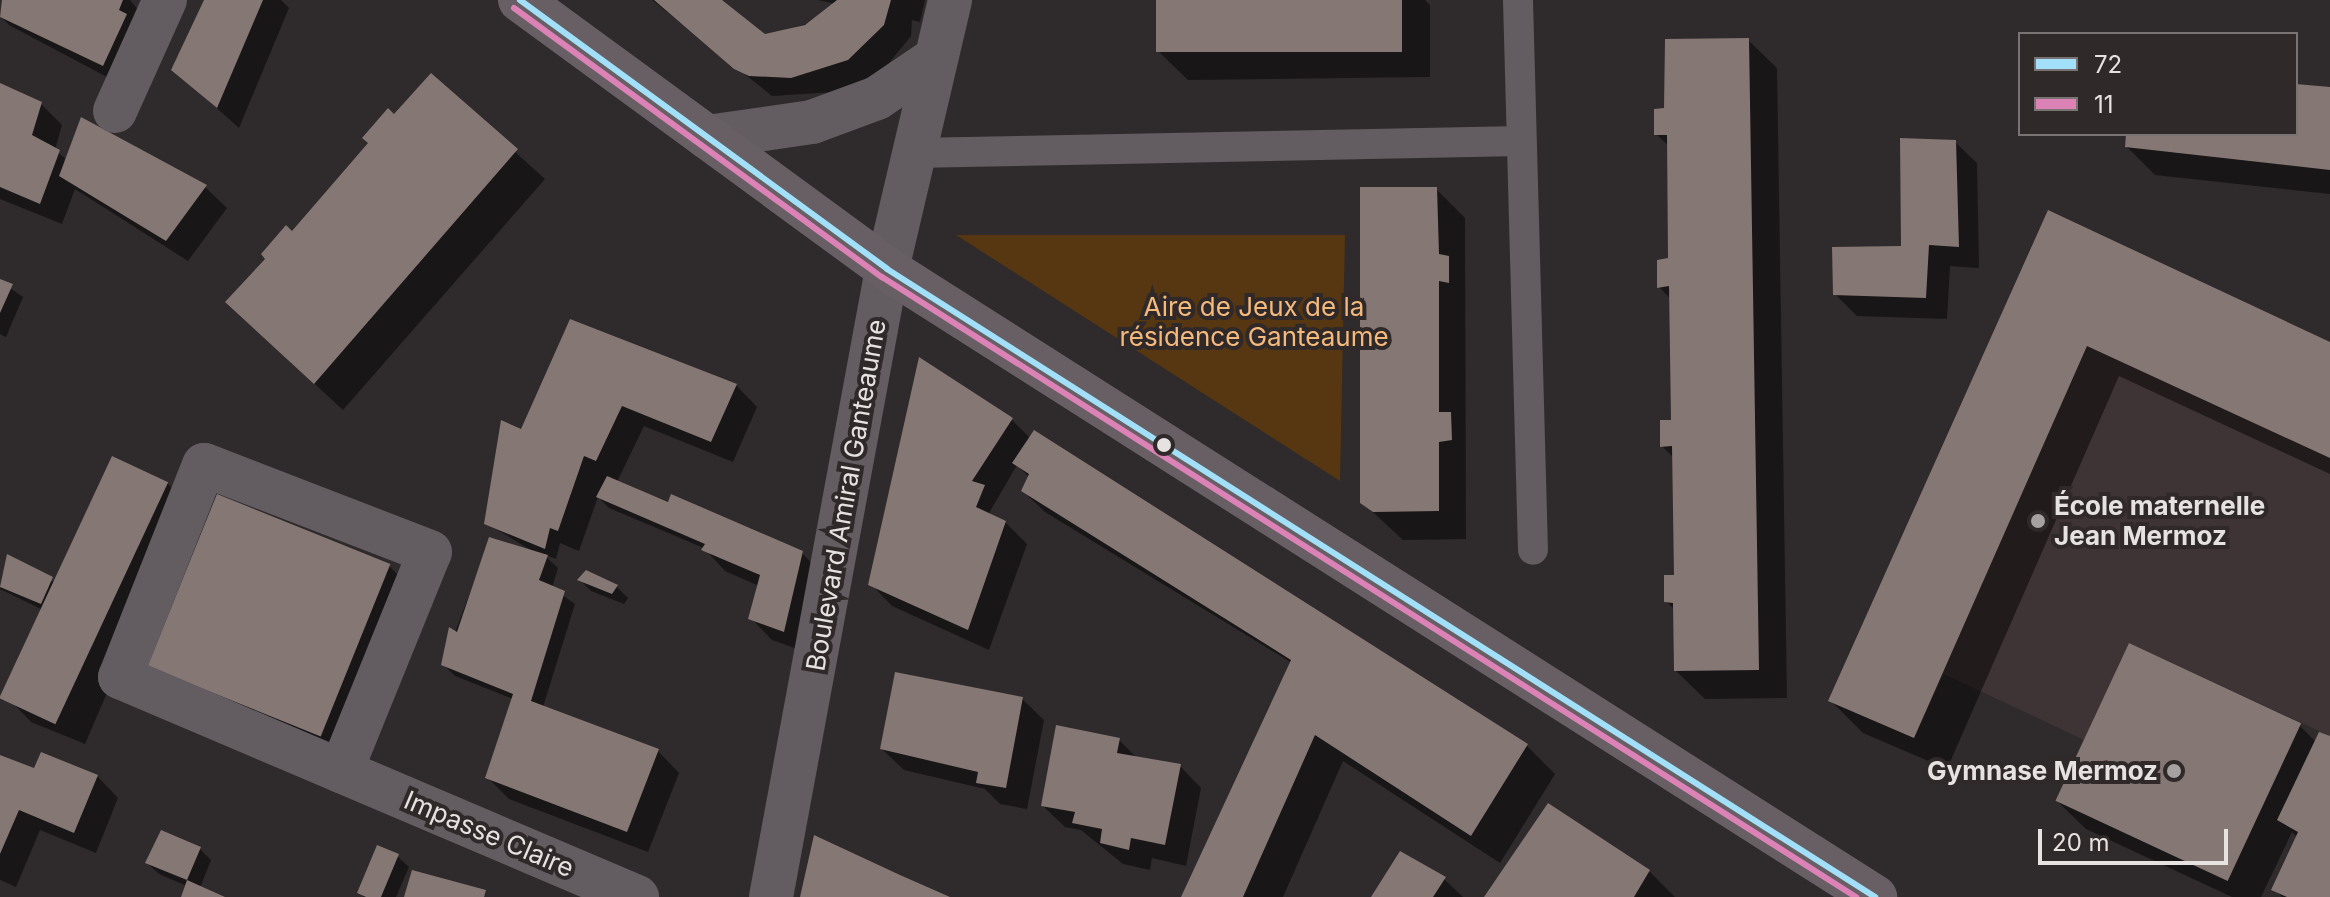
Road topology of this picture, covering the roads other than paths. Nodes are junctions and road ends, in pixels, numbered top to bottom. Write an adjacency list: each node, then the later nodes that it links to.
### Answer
1 (165, 0): 6 (street)
2 (520, 0): 7 (main road)
3 (950, 0): 5 (street, Boulevard Amiral Ganteaume)
4 (1518, 0): 8 (lane)
5 (936, 58): 7 (street); 9 (street, Boulevard Amiral Ganteaume)
6 (115, 111)
7 (707, 137): 10 (main road)
8 (1521, 141): 9 (lane); 11 (lane)
9 (912, 153): 10 (street, Boulevard Amiral Ganteaume)
10 (887, 269): 14 (street, Boulevard Amiral Ganteaume); 15 (main road)
11 (1533, 550)
12 (341, 771): 12 (street, Impasse Claire); 13 (street, Impasse Claire)
13 (637, 897)
14 (771, 897)
15 (1875, 897)

